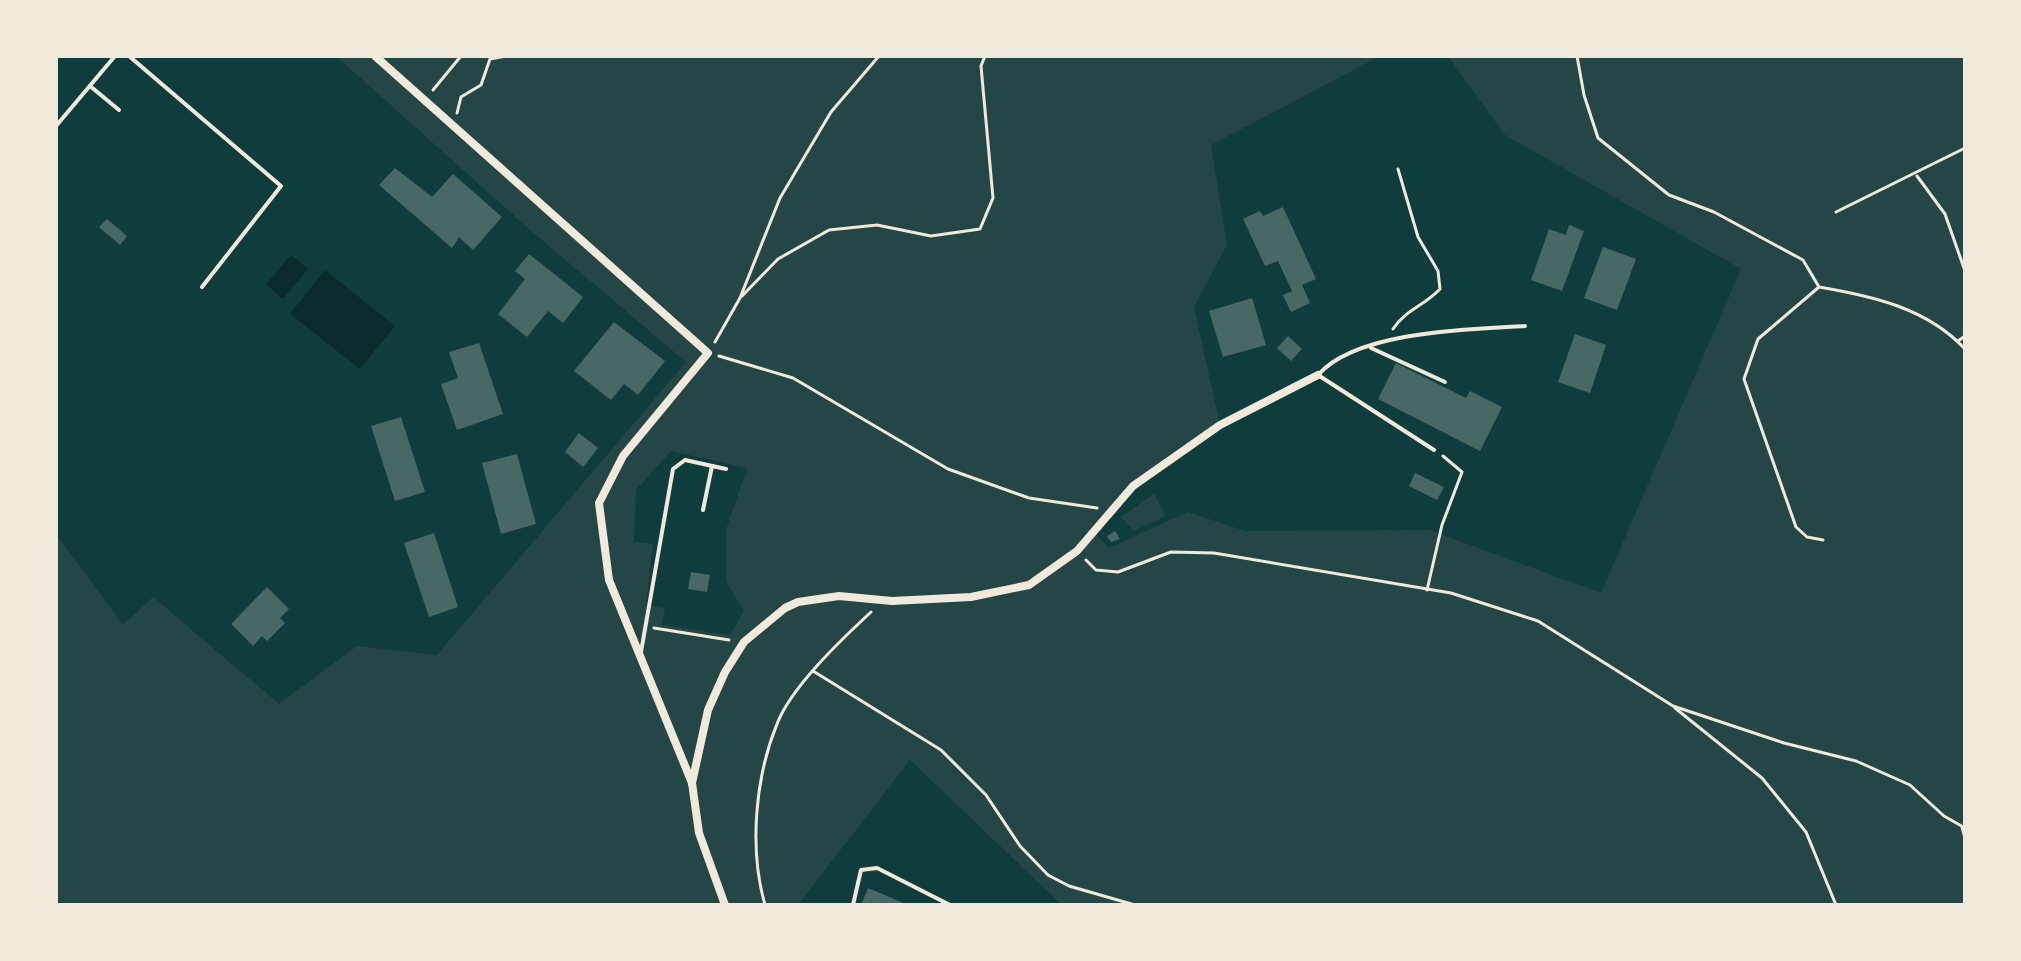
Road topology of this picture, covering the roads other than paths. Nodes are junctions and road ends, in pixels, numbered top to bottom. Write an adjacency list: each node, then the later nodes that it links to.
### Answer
1 (115, 56): 4 (lane)
2 (129, 56): 7 (lane)
3 (375, 56): 16 (street)
4 (90, 86): 5 (lane); 6 (lane)
5 (119, 110)
6 (56, 126)
7 (202, 287)
8 (1525, 326): 9 (lane)
9 (1369, 347): 10 (lane); 11 (lane)
10 (1318, 375): 12 (lane); 17 (street)
11 (1445, 382)
12 (1434, 450)
13 (712, 466): 14 (lane); 15 (lane); 16 (lane)
14 (726, 469)
15 (703, 510)
16 (641, 652): 17 (street)
17 (692, 783): 18 (street)
18 (725, 905)
19 (853, 905): 20 (lane)
20 (950, 905)

